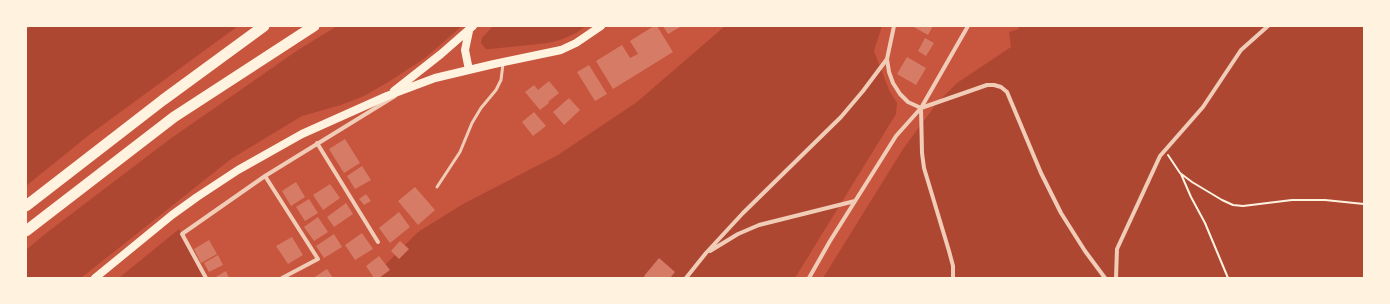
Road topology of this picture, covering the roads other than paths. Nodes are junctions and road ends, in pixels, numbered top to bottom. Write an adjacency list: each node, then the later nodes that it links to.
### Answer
1 (264, 26): 18 (highway)
2 (314, 26): 19 (highway)
3 (601, 26): 9 (main road)
4 (894, 26): 8 (street)
5 (968, 26): 13 (street)
6 (1268, 26): 29 (street)
7 (471, 28): 10 (main road); 12 (main road)
8 (887, 59): 13 (street); 21 (street)
9 (503, 62): 10 (main road); 16 (lane)
10 (469, 70): 11 (main road)
11 (412, 86): 12 (main road); 14 (street)
12 (387, 96): 22 (main road)
13 (921, 108): 17 (street); 27 (street); 28 (street)
14 (317, 143): 15 (street); 20 (street)
15 (265, 176): 23 (street); 24 (street)
16 (437, 187)
17 (856, 201): 21 (street); 26 (street)
18 (26, 206)
19 (26, 231)
20 (378, 242)
21 (706, 253): 25 (street)
22 (95, 278)
23 (206, 278)
24 (282, 278)
25 (686, 278)
26 (809, 278)
27 (953, 278)
28 (1105, 278)
29 (1116, 278)

